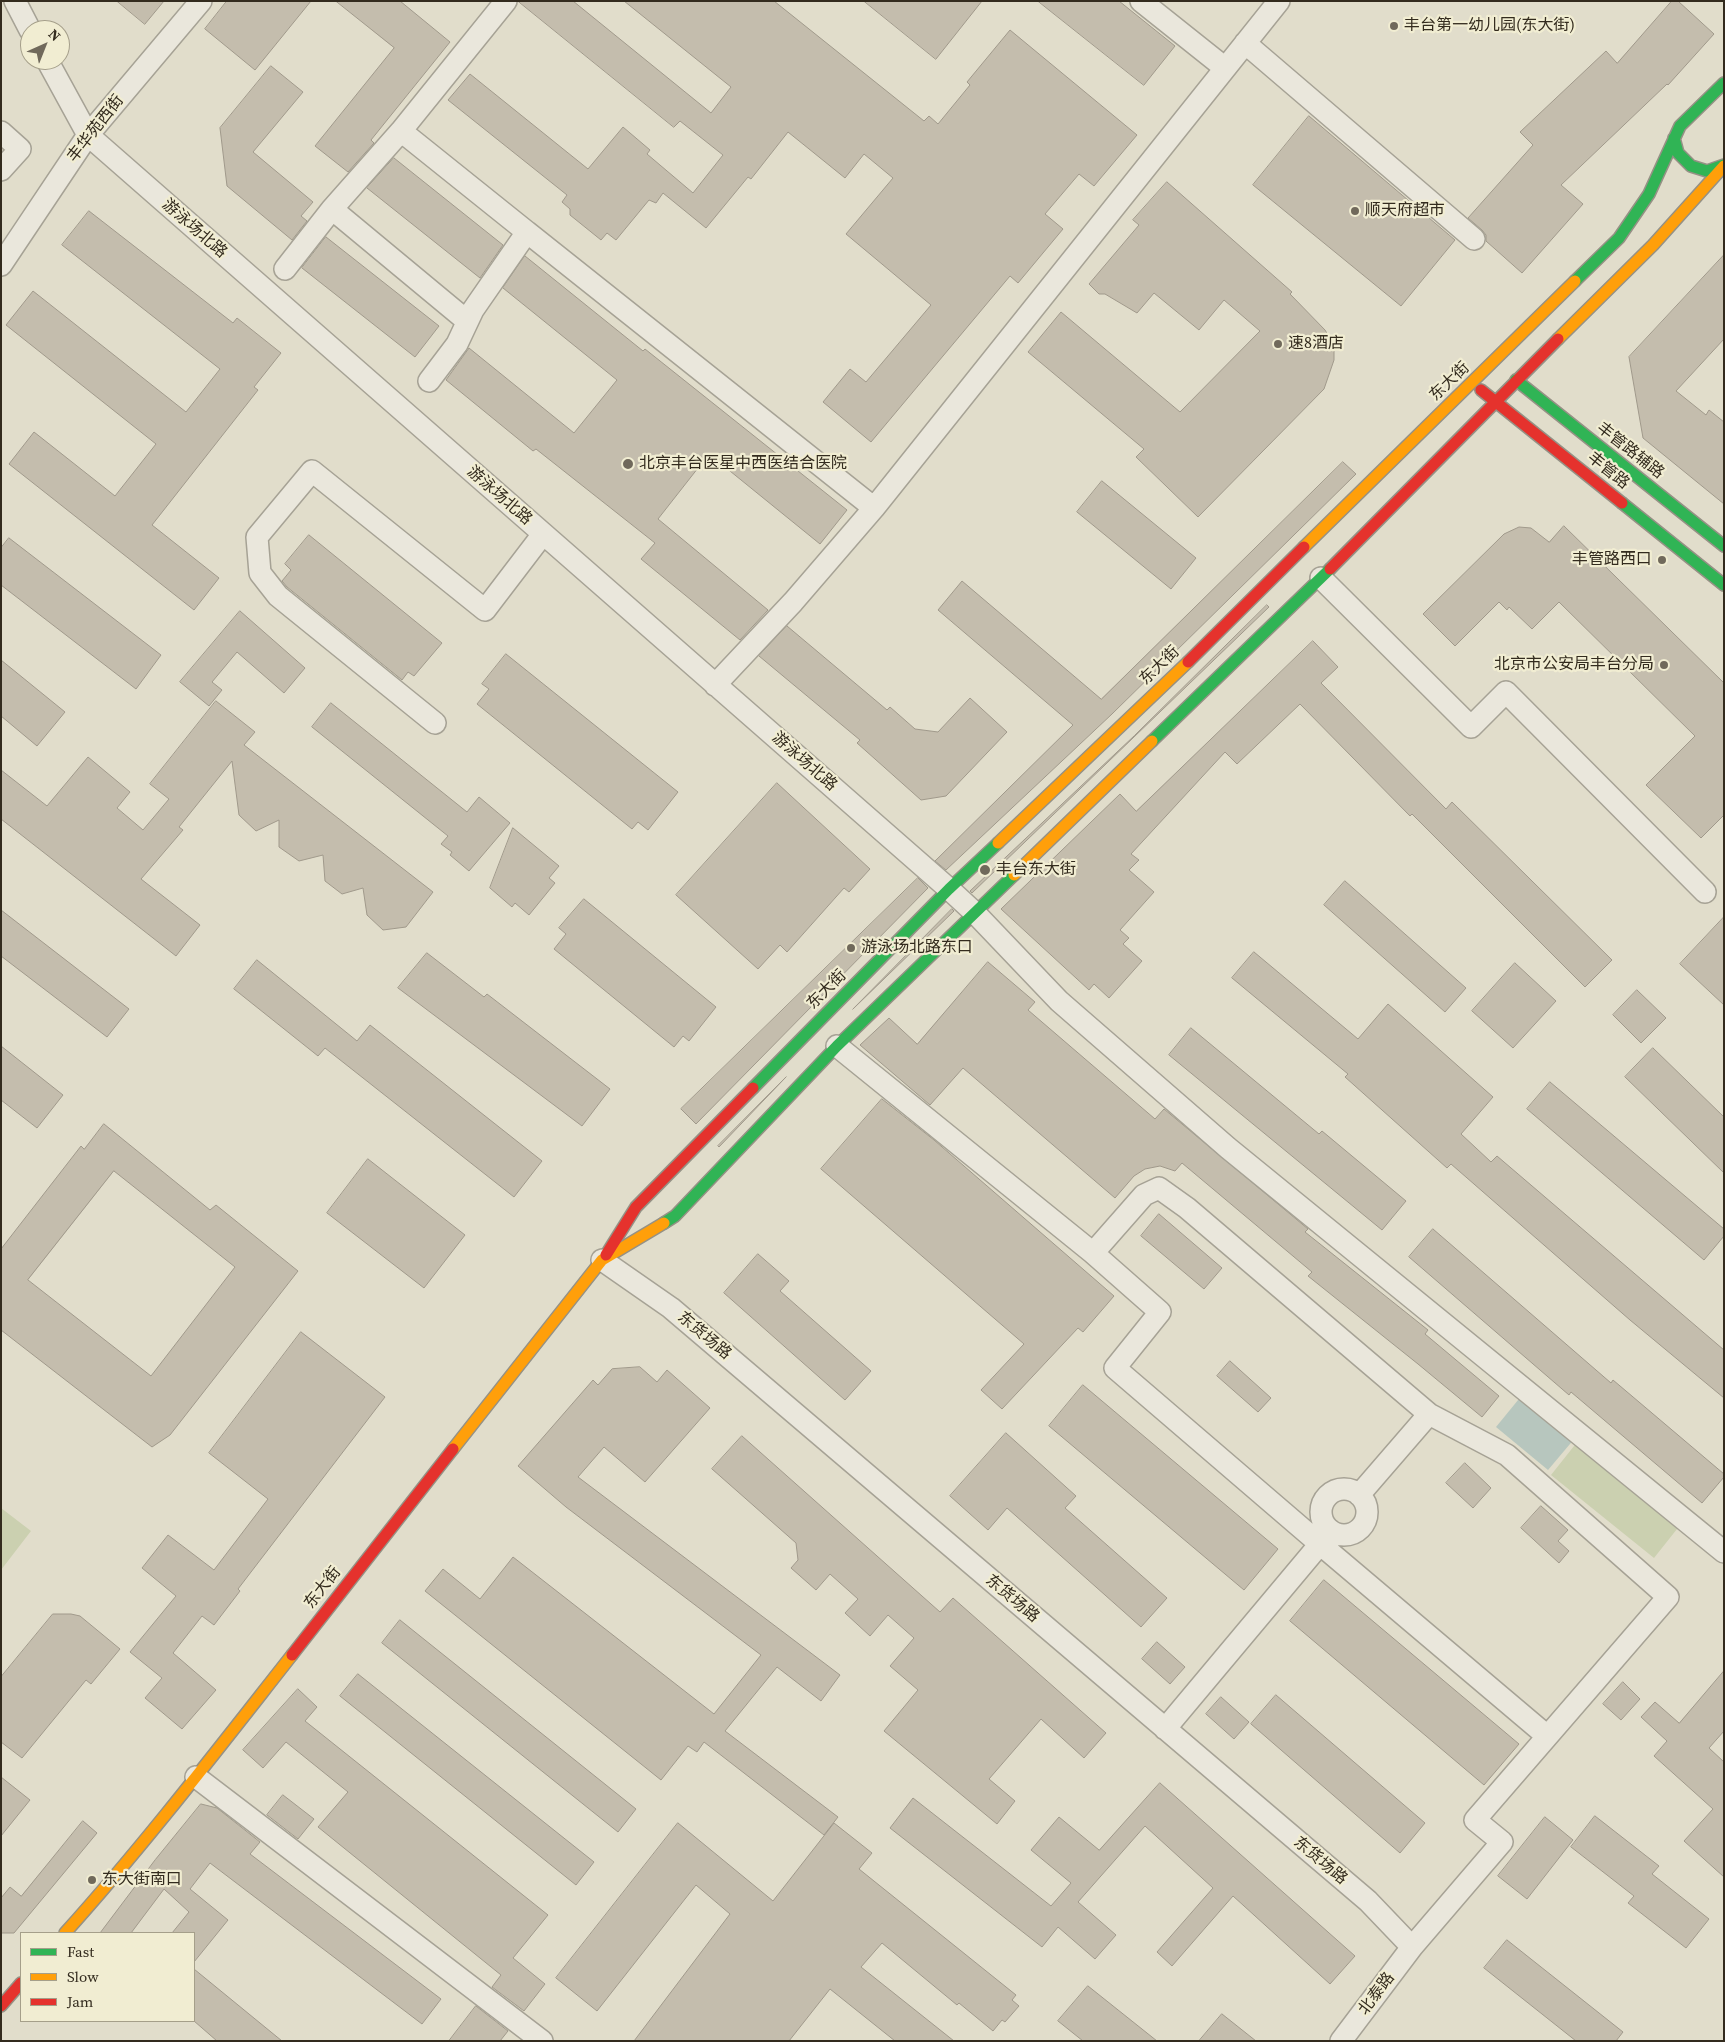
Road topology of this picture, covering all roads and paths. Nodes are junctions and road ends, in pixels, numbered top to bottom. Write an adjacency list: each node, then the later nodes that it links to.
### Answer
1 (15, 1): 6 (street)
2 (201, 1): 13 (street, 丰华苑西街)
3 (506, 1): 12 (street)
4 (1141, 1): 8 (street)
5 (1279, 1): 7 (street)
6 (25, 20)
7 (1245, 43): 8 (street); 19 (street)
8 (1225, 68): 27 (street)
9 (52, 70): 13 (street, 游泳场北路)
10 (1724, 83): 14 (main road, 东大街)
11 (1, 132): 16 (street)
12 (402, 132): 17 (street); 18 (street)
13 (88, 135): 20 (street, 丰华苑西街); 28 (street, 游泳场北路)
14 (1674, 138): 15 (main road); 25 (main road, 东大街)
15 (1724, 166): 23 (main road, 东大街)
16 (1, 170)
17 (332, 209): 21 (street); 22 (street)
18 (528, 232): 22 (street); 27 (street)
19 (1474, 239)
20 (1, 265)
21 (285, 269)
22 (467, 321): 24 (street)
23 (1516, 380): 26 (main road, 东大街); 29 (main road, 丰管路辅路)
24 (429, 381)
25 (1472, 383): 26 (main road, 丰管路); 34 (main road, 东大街)
26 (1496, 402): 30 (main road, 东大街); 31 (main road, 丰管路)
27 (874, 508): 32 (street)
28 (543, 534): 32 (street, 游泳场北路); 33 (street)
29 (1724, 546)
30 (1321, 578): 35 (street); 36 (main road, 东大街)
31 (1724, 585)
32 (715, 684): 34 (street, 游泳场北路)
33 (435, 723)
34 (949, 889): 36 (street, 游泳场北路); 39 (main road, 东大街)
35 (1705, 892)
36 (975, 912): 37 (main road, 东大街); 43 (street, 游泳场北路)
37 (837, 1046): 38 (street); 39 (main road, 东大街)
38 (1093, 1253): 40 (street); 42 (street)
39 (602, 1260): 44 (street, 东货场路); 46 (main road, 东大街)
40 (1429, 1414): 41 (street); 45 (street)
41 (1359, 1495): 42 (street); 42 (street)
42 (1325, 1537): 44 (street); 45 (street)
43 (1724, 1552)
44 (1165, 1729): 48 (street, 东货场路)
45 (1547, 1736): 48 (street, 北泰路)
46 (196, 1777): 47 (main road, 东大街); 51 (street)
47 (66, 1932)
48 (1412, 1947): 52 (street, 北泰路)
49 (20, 1984): 50 (main road)
50 (1, 2006)
51 (542, 2041)
52 (1341, 2041)

